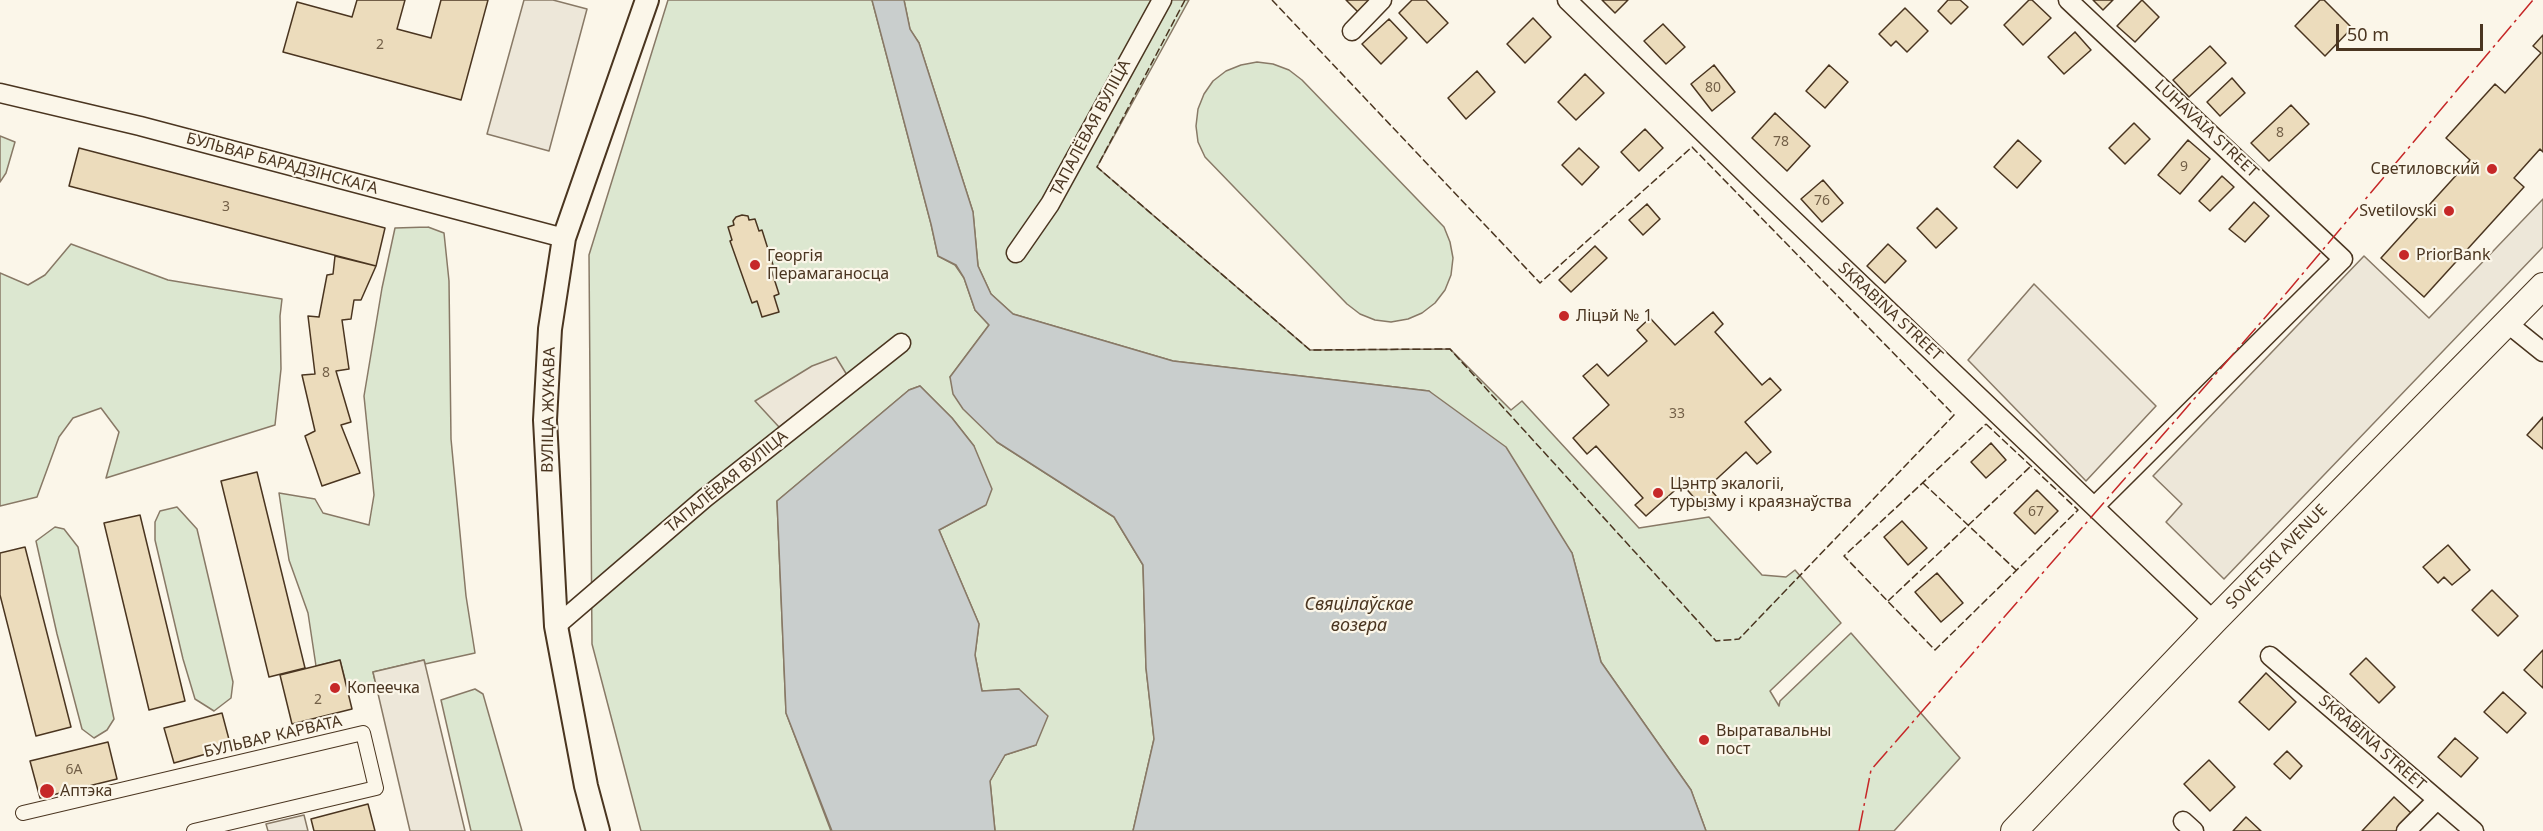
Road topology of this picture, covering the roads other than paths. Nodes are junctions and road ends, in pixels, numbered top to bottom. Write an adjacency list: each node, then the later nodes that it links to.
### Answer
1 (647, 0): 8 (street, ВУЛІЦА ЖУКАВА)
2 (1162, 0): 9 (street, ТАПАЛЁВАЯ ВУЛІЦА)
3 (1382, 0): 6 (street)
4 (1567, 0): 14 (street, SKRABINA STREET)
5 (2068, 0): 14 (street, LUHAVAIA STREET)
6 (1352, 31)
7 (0, 93): 8 (street, БУЛЬВАР БАРАДЗІНСКАГА)
8 (564, 238): 16 (street, ВУЛІЦА ЖУКАВА)
9 (1016, 253)
10 (2543, 286): 11 (main road, SOVETSKI AVENUE)
11 (2507, 323): 13 (street); 15 (main road, SOVETSKI AVENUE)
12 (901, 343): 16 (street, ТАПАЛЁВАЯ ВУЛІЦА)
13 (2543, 352)
14 (2094, 506): 15 (street, SKRABINA STREET)
15 (2214, 621): 22 (main road, SOVETSKI AVENUE)
16 (556, 626): 21 (street, ВУЛІЦА ЖУКАВА)
17 (2270, 656): 18 (street, SKRABINA STREET)
18 (2437, 800): 23 (street); 24 (street, SKRABINA STREET)
19 (23, 813): 20 (street, БУЛЬВАР КАРВАТА)
20 (194, 831)
21 (598, 831)
22 (2014, 831)
23 (2406, 831)
24 (2474, 831)

